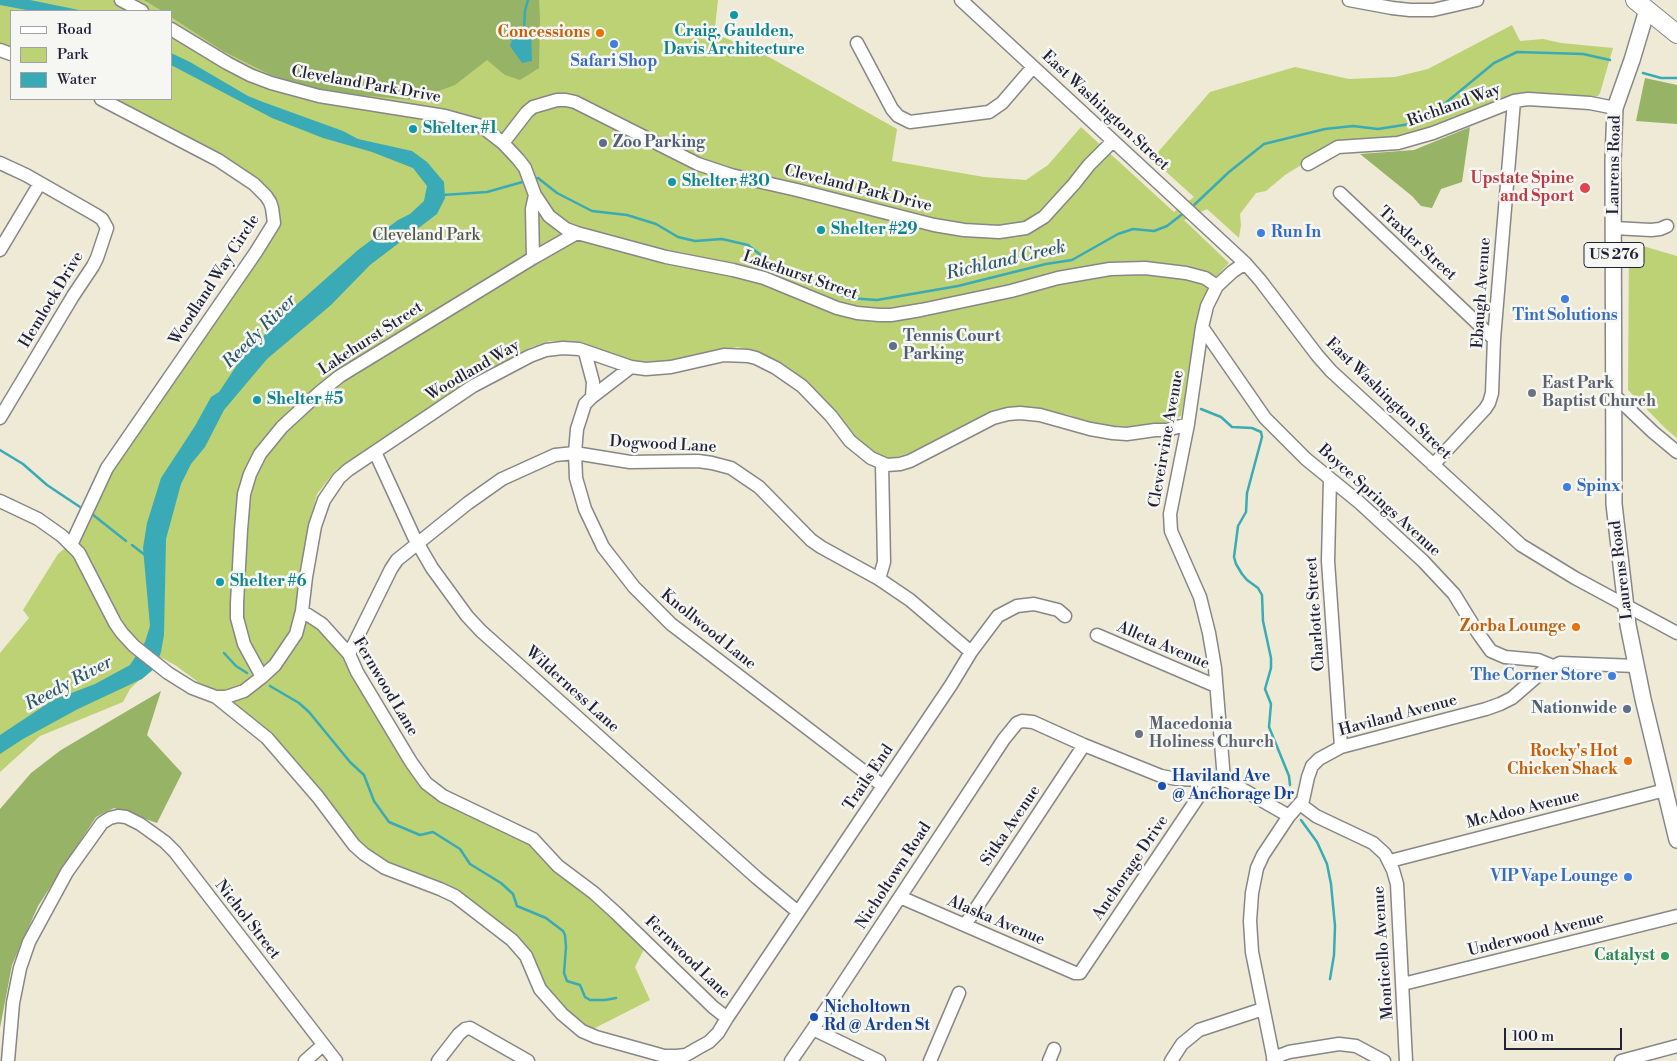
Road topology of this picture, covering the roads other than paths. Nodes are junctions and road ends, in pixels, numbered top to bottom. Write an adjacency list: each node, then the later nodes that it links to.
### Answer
1 (122, 0): 7 (street)
2 (1350, 0): 5 (street)
3 (1476, 0): 5 (street)
4 (967, 2): 11 (street, East Washington Street)
5 (1445, 3)
6 (1644, 3): 9 (highway); 14 (main road, Laurens Road / US 276)
7 (140, 10)
8 (172, 30): 16 (street, Cleveland Park Drive)
9 (1675, 33)
10 (857, 43): 11 (street)
11 (1033, 66): 15 (street, East Washington Street)
12 (103, 100): 45 (street, Woodland Way Circle)
13 (1514, 101): 14 (street, Richland Way); 18 (street, Richland Way); 30 (street, Ebaugh Avenue)
14 (1615, 108): 23 (main road, Laurens Road / US 276)
15 (1113, 141): 16 (street, Cleveland Park Drive); 27 (street, East Washington Street)
16 (503, 143): 20 (street, Cleveland Park Drive)
17 (0, 163): 19 (street, Hemlock Drive)
18 (1308, 164)
19 (40, 183): 25 (street); 35 (street, Hemlock Drive)
20 (533, 192): 24 (street, Lakehurst Street); 26 (street)
21 (1340, 193): 30 (street, Traxler Street)
22 (1667, 226): 23 (street)
23 (1614, 228): 33 (main road, Laurens Road / US 276)
24 (577, 233): 26 (street, Lakehurst Street); 28 (street, Lakehurst Street)
25 (0, 250)
26 (532, 258): 56 (street, Lakehurst Street)
27 (1245, 262): 28 (street, Cleveirvine Avenue); 41 (street, East Washington Street)
28 (1218, 286): 29 (street, Cleveirvine Avenue)
29 (1202, 327): 36 (street, Cleveirvine Avenue); 42 (street, Boyce Springs Avenue)
30 (1494, 339): 41 (street, Ebaugh Avenue)
31 (585, 352): 32 (street, Woodland Way); 34 (street); 37 (street, Woodland Way)
32 (631, 367): 34 (street, Knollwood Lane); 40 (street, Woodland Way)
33 (1614, 396): 38 (street); 47 (main road, Laurens Road / US 276)
34 (592, 397): 39 (street, Knollwood Lane)
35 (0, 418)
36 (1188, 420): 40 (street); 57 (street, Cleveirvine Avenue)
37 (375, 452): 44 (street, Wilderness Lane); 48 (street, Woodland Way)
38 (1677, 452)
39 (575, 453): 44 (street, Dogwood Lane); 46 (street, Dogwood Lane); 65 (street, Knollwood Lane)
40 (882, 464): 46 (street)
41 (1433, 465): 47 (street, East Washington Street)
42 (1330, 479): 54 (street, Boyce Springs Avenue); 62 (street, Charlotte Street)
43 (0, 501): 45 (street, Woodland Way)
44 (417, 542): 53 (street, Dogwood Lane); 72 (street, Wilderness Lane)
45 (71, 544): 59 (street, Woodland Way)
46 (879, 578): 52 (street, Dogwood Lane)
47 (1626, 606): 50 (street, East Washington Street); 55 (main road, Laurens Road / US 276)
48 (302, 611): 53 (street, Fernwood Lane); 56 (street, Woodland Way)
49 (1065, 616): 52 (street, Trails End)
50 (1677, 633)
51 (1097, 635): 57 (street, Alleta Avenue)
52 (971, 652): 65 (street, Trails End)
53 (349, 654): 79 (street, Fernwood Lane)
54 (1553, 666): 55 (street, Haviland Avenue); 62 (street, Haviland Avenue)
55 (1636, 666): 66 (main road, Laurens Road / US 276)
56 (262, 677): 58 (street, Woodland Way)
57 (1216, 686): 64 (street, Cleveirvine Avenue)
58 (235, 695): 59 (street, Woodland Way); 60 (street)
59 (216, 697): 60 (street, Fernwood Lane)
60 (239, 715): 79 (street, Fernwood Lane)
61 (1084, 745): 63 (street); 71 (street, Nicholtown Road); 74 (street, Sitka Avenue)
62 (1341, 747): 67 (street, Haviland Avenue)
63 (1210, 780): 64 (street); 75 (street, Anchorage Drive)
64 (1224, 780): 68 (street)
65 (883, 786): 72 (street, Trails End)
66 (1665, 790): 69 (main road, Laurens Road / US 276); 70 (street, McAdoo Avenue)
67 (1300, 804): 68 (street, Haviland Avenue); 70 (street, Monticello Avenue)
68 (1289, 816): 78 (street, Haviland Avenue)
69 (1677, 840)
70 (1390, 861): 76 (street, Monticello Avenue)
71 (900, 897): 74 (street, Alaska Avenue); 80 (street, Nicholtown Road)
72 (798, 912): 79 (street, Trails End)
73 (1677, 916): 76 (street, Underwood Avenue)
74 (965, 925): 75 (street, Alaska Avenue)
75 (1080, 973)
76 (1403, 984): 94 (street, Monticello Avenue)
77 (959, 993): 91 (street)
78 (1263, 1009): 83 (street, Haviland Avenue); 92 (street)
79 (727, 1018)
80 (813, 1030): 89 (street, Nicholtown Road); 90 (street)
81 (323, 1044): 84 (street, Nichol Street); 85 (street); 86 (street, Nichol Street)
82 (1677, 1046): 95 (street)
83 (1274, 1060): 93 (street)
84 (8, 1061)
85 (305, 1061)
86 (336, 1061)
87 (438, 1061): 88 (street)
88 (528, 1061)
89 (791, 1061)
90 (879, 1061)
91 (930, 1061)
92 (1171, 1061)
93 (1384, 1061)
94 (1406, 1061)
95 (1621, 1061)

